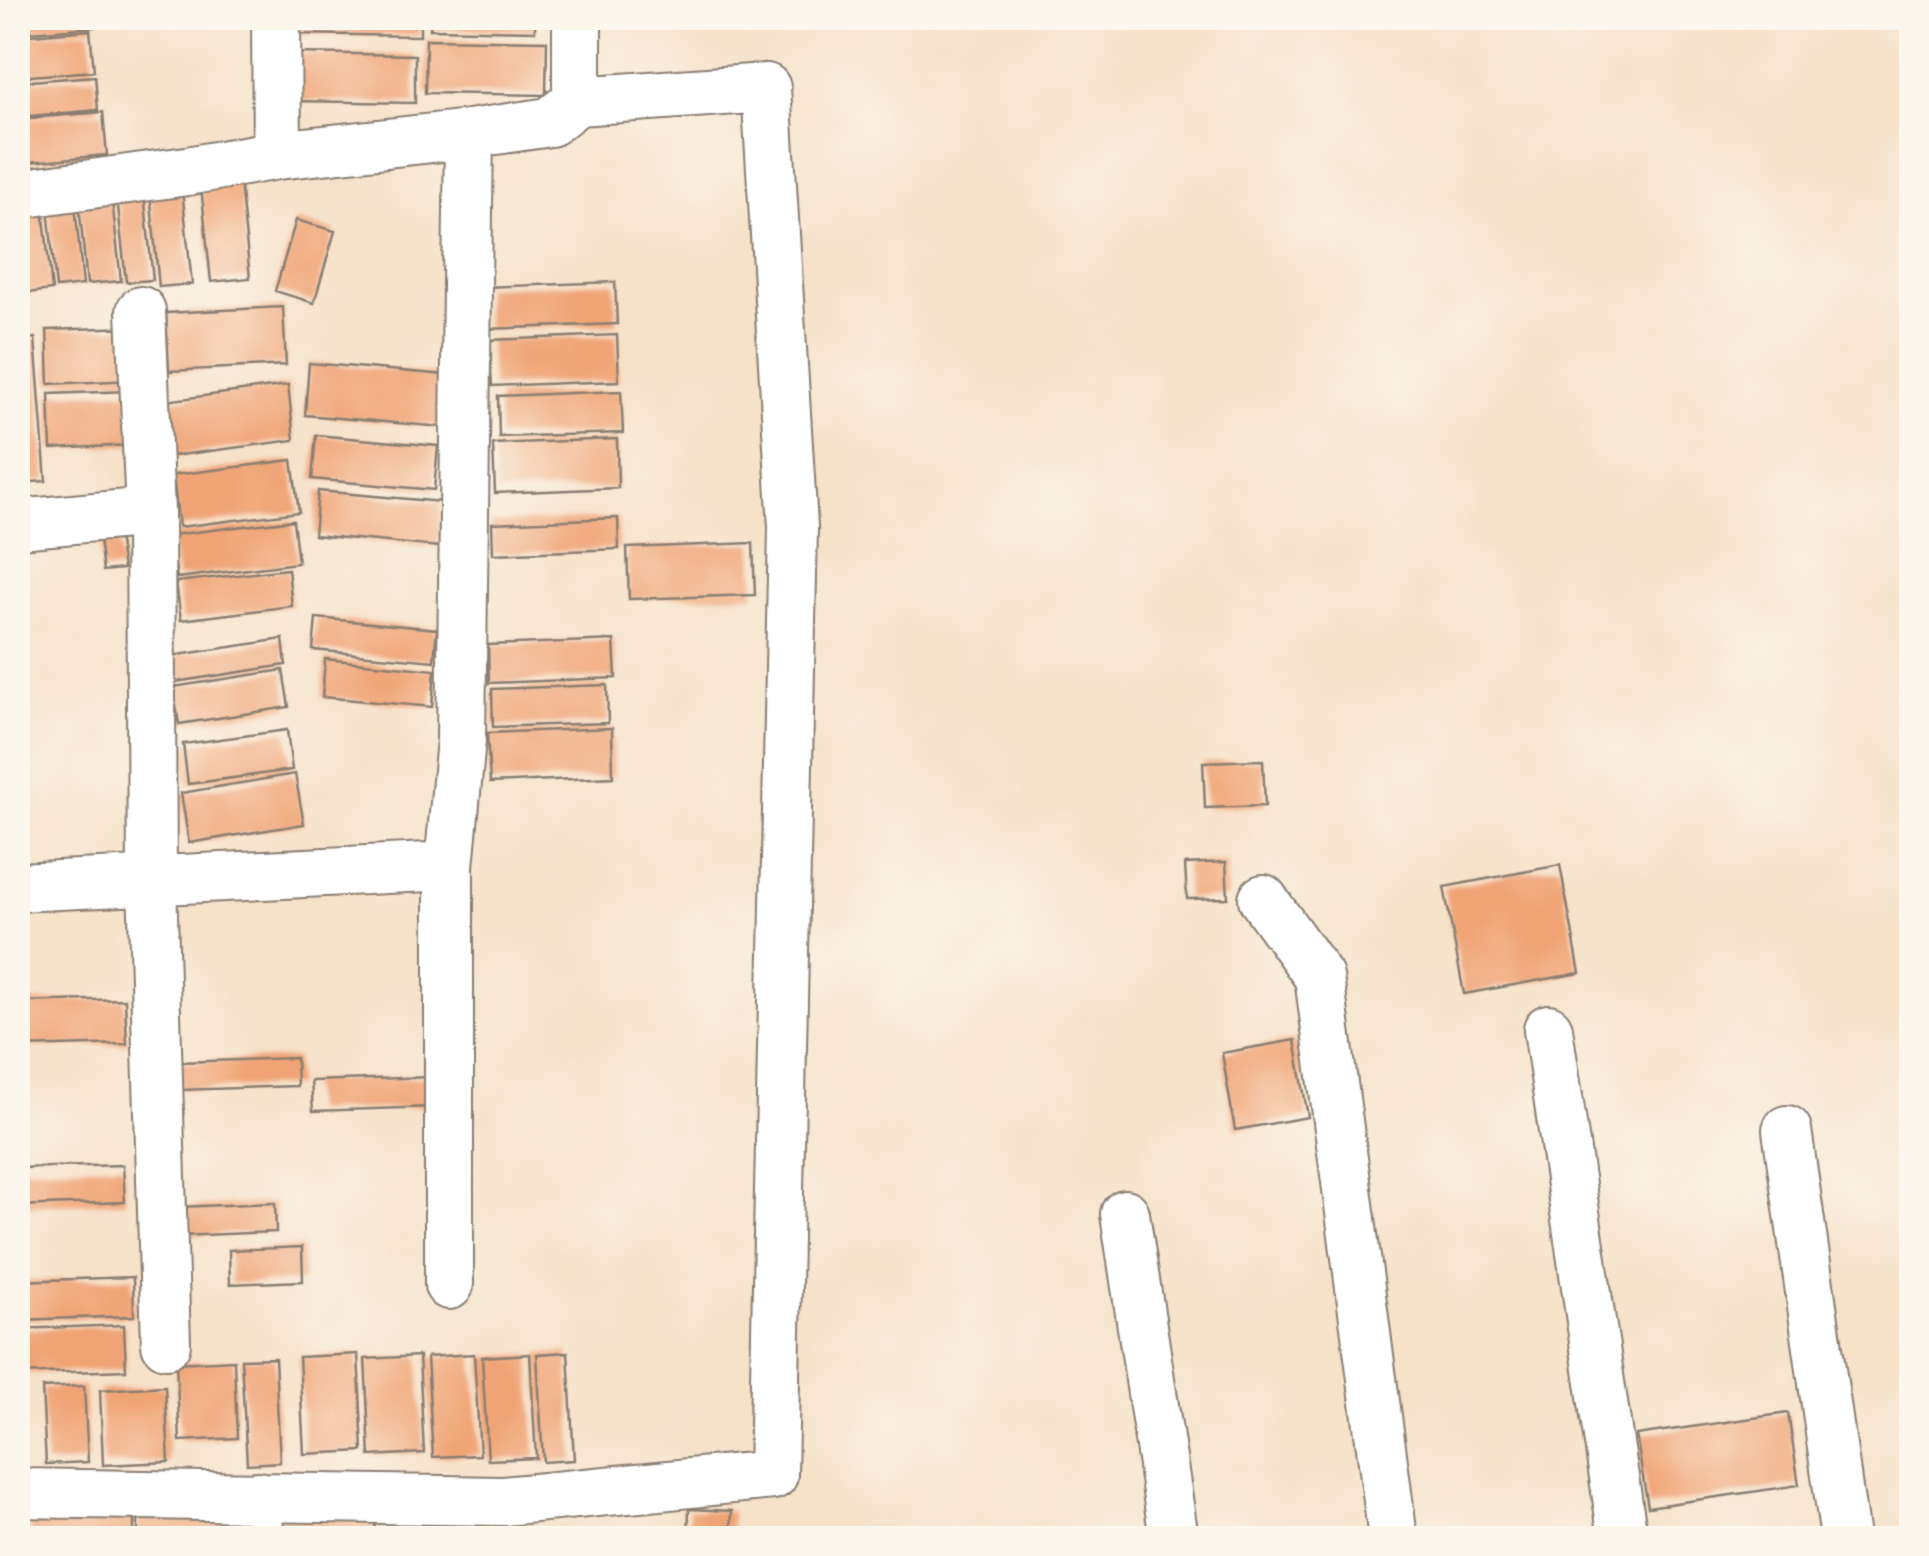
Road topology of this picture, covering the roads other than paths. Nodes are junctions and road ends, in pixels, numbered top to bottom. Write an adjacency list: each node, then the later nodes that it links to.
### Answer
1 (276, 18): 5 (street)
2 (578, 18): 3 (street)
3 (577, 101): 4 (street); 21 (street)
4 (469, 134): 5 (street); 10 (street)
5 (277, 154): 6 (street)
6 (18, 194)
7 (141, 311): 8 (street)
8 (150, 512): 9 (street); 11 (street)
9 (18, 524)
10 (449, 866): 11 (street); 17 (street)
11 (152, 881): 12 (street); 18 (street)
12 (18, 887)
13 (1263, 899): 23 (street)
14 (1548, 1029): 24 (street)
15 (1786, 1130): 25 (street)
16 (1124, 1214): 22 (street)
17 (449, 1285)
18 (166, 1344)
19 (18, 1493): 20 (street)
20 (258, 1517): 21 (street)
21 (503, 1520)
22 (1174, 1538)
23 (1393, 1538)
24 (1624, 1538)
25 (1844, 1538)

